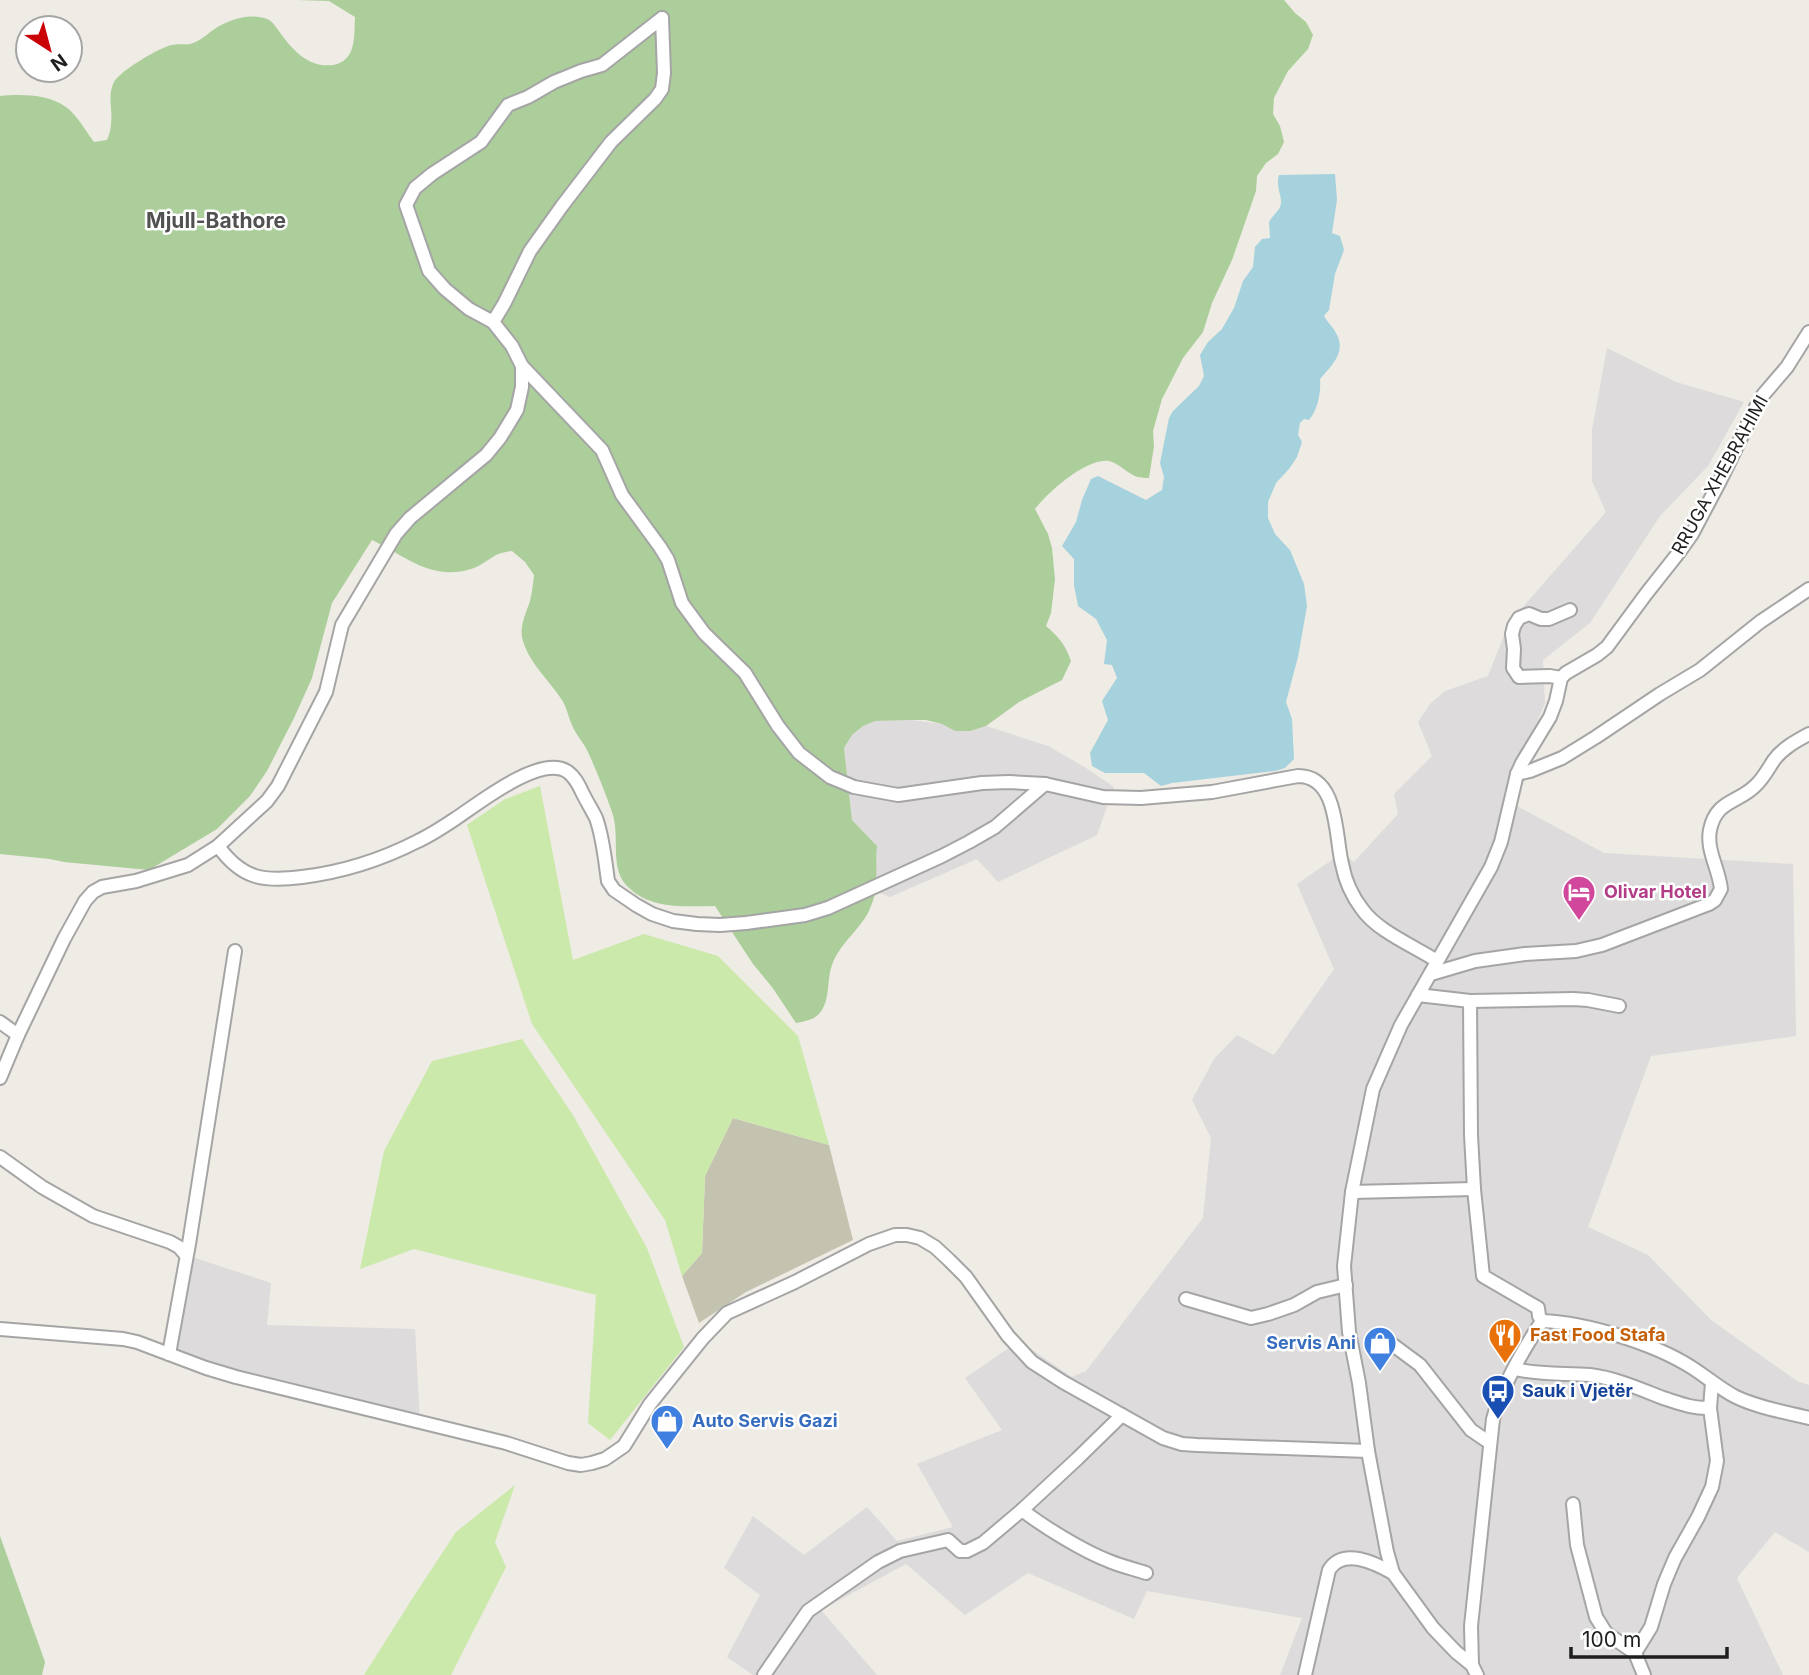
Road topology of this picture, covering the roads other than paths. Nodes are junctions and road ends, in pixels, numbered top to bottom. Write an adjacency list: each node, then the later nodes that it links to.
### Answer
1 (493, 322): 1 (street); 3 (street)
2 (1809, 331): 6 (street, RRUGA XHEBRAHIMI)
3 (522, 366): 9 (street); 10 (street)
4 (1809, 589): 8 (street)
5 (1570, 610): 6 (street)
6 (1561, 678): 8 (street)
7 (1809, 734): 13 (street)
8 (1517, 774): 12 (street)
9 (1045, 784): 10 (street); 12 (street)
10 (218, 846): 18 (street)
11 (235, 951): 23 (street)
12 (1437, 961): 13 (street)
13 (1431, 974): 14 (street)
14 (1418, 995): 15 (street); 22 (street)
15 (1471, 1001): 16 (street); 21 (street)
16 (1619, 1006)
17 (0, 1022): 18 (street)
18 (18, 1035): 19 (street)
19 (0, 1078)
20 (0, 1157): 23 (street)
21 (1474, 1189): 22 (street); 26 (street)
22 (1352, 1192): 24 (street)
23 (186, 1255): 29 (street)
24 (1346, 1285): 25 (street); 36 (street)
25 (1186, 1299)
26 (1542, 1321): 30 (street); 31 (street)
27 (0, 1329): 29 (street)
28 (1389, 1342): 35 (street)
29 (169, 1354): 33 (street)
30 (1515, 1369): 32 (street); 35 (street)
31 (1712, 1383): 32 (street); 34 (street)
32 (1710, 1408): 41 (street)
33 (1122, 1415): 36 (street); 38 (street)
34 (1809, 1418)
35 (1490, 1443): 42 (street)
36 (1368, 1451): 40 (street)
37 (1573, 1504): 41 (street)
38 (1022, 1510): 39 (street); 43 (street)
39 (1146, 1573)
40 (1393, 1573): 42 (street); 44 (street)
41 (1635, 1653): 45 (street)
42 (1475, 1670)
43 (764, 1675)
44 (1305, 1675)
45 (1644, 1675)

